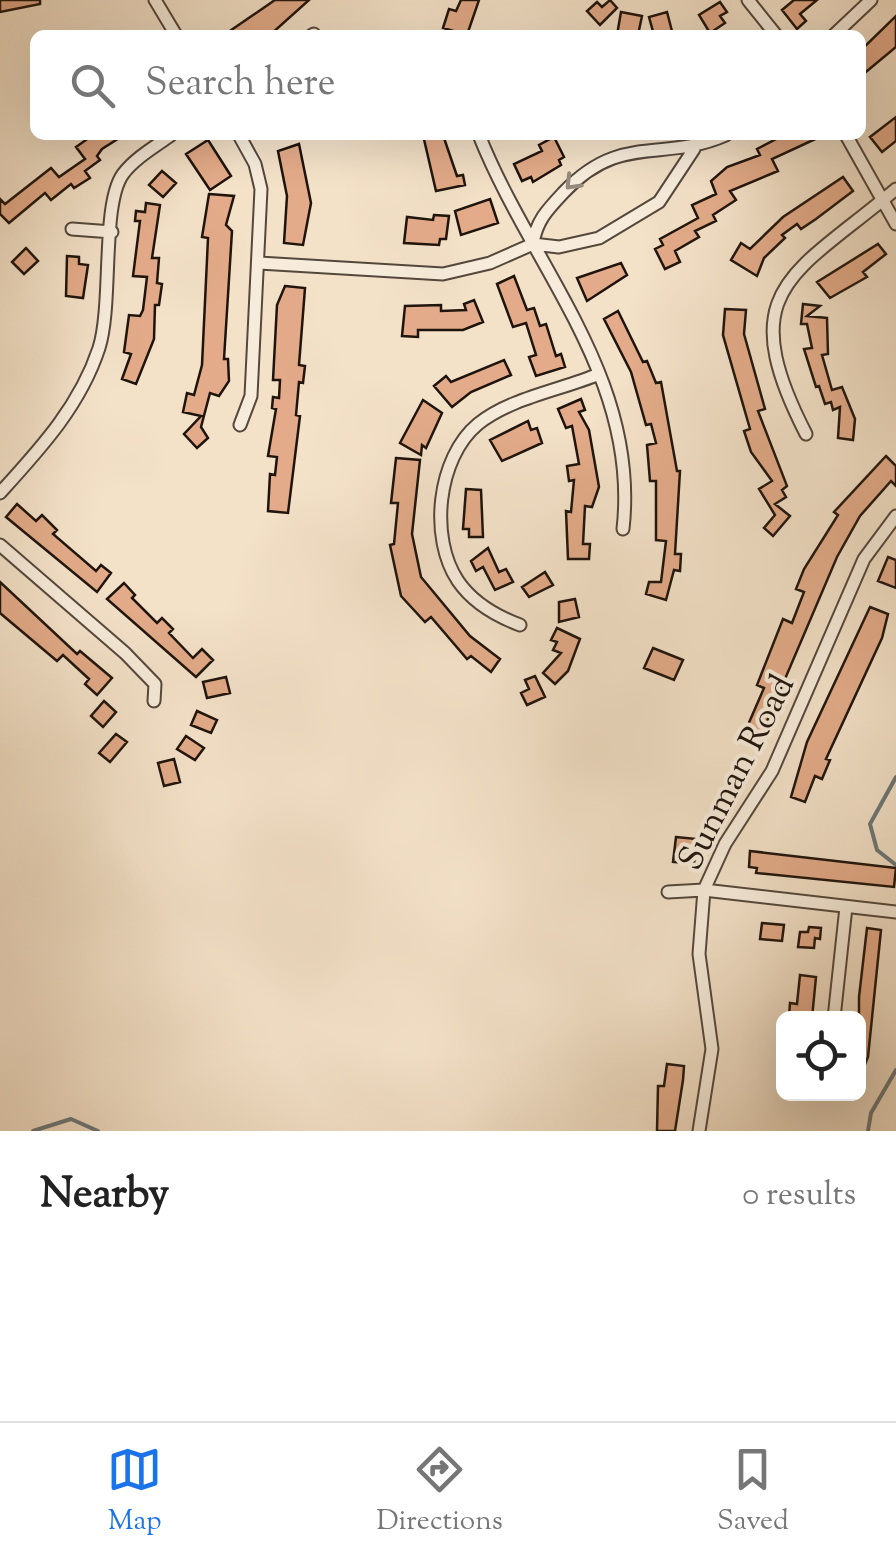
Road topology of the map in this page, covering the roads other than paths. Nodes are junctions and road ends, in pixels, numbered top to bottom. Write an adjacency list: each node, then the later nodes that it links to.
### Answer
1 (155, 0): 4 (street)
2 (748, 0): 5 (street)
3 (871, 0): 6 (street)
4 (173, 30)
5 (772, 30)
6 (839, 30)
7 (165, 140): 17 (street)
8 (241, 140): 19 (street)
9 (481, 140): 18 (street)
10 (715, 140): 12 (street)
11 (849, 140): 14 (street)
12 (694, 149): 18 (street); 18 (street, one-way to 18)
13 (896, 188): 14 (street)
14 (883, 200): 15 (street); 22 (street)
15 (896, 224)
16 (72, 229): 17 (street)
17 (112, 232): 23 (street)
18 (533, 244): 19 (street); 20 (street)
19 (259, 264): 21 (street)
20 (598, 374): 25 (street); 27 (street)
21 (240, 425)
22 (806, 434)
23 (0, 493)
24 (894, 520): 29 (street, Sunman Road)
25 (623, 529)
26 (0, 545): 28 (street)
27 (520, 626)
28 (154, 701)
29 (704, 890): 30 (street); 31 (street); 34 (street, Sunman Road)
30 (668, 892)
31 (846, 907): 32 (street); 33 (street)
32 (896, 912)
33 (835, 1011)
34 (699, 1131)

